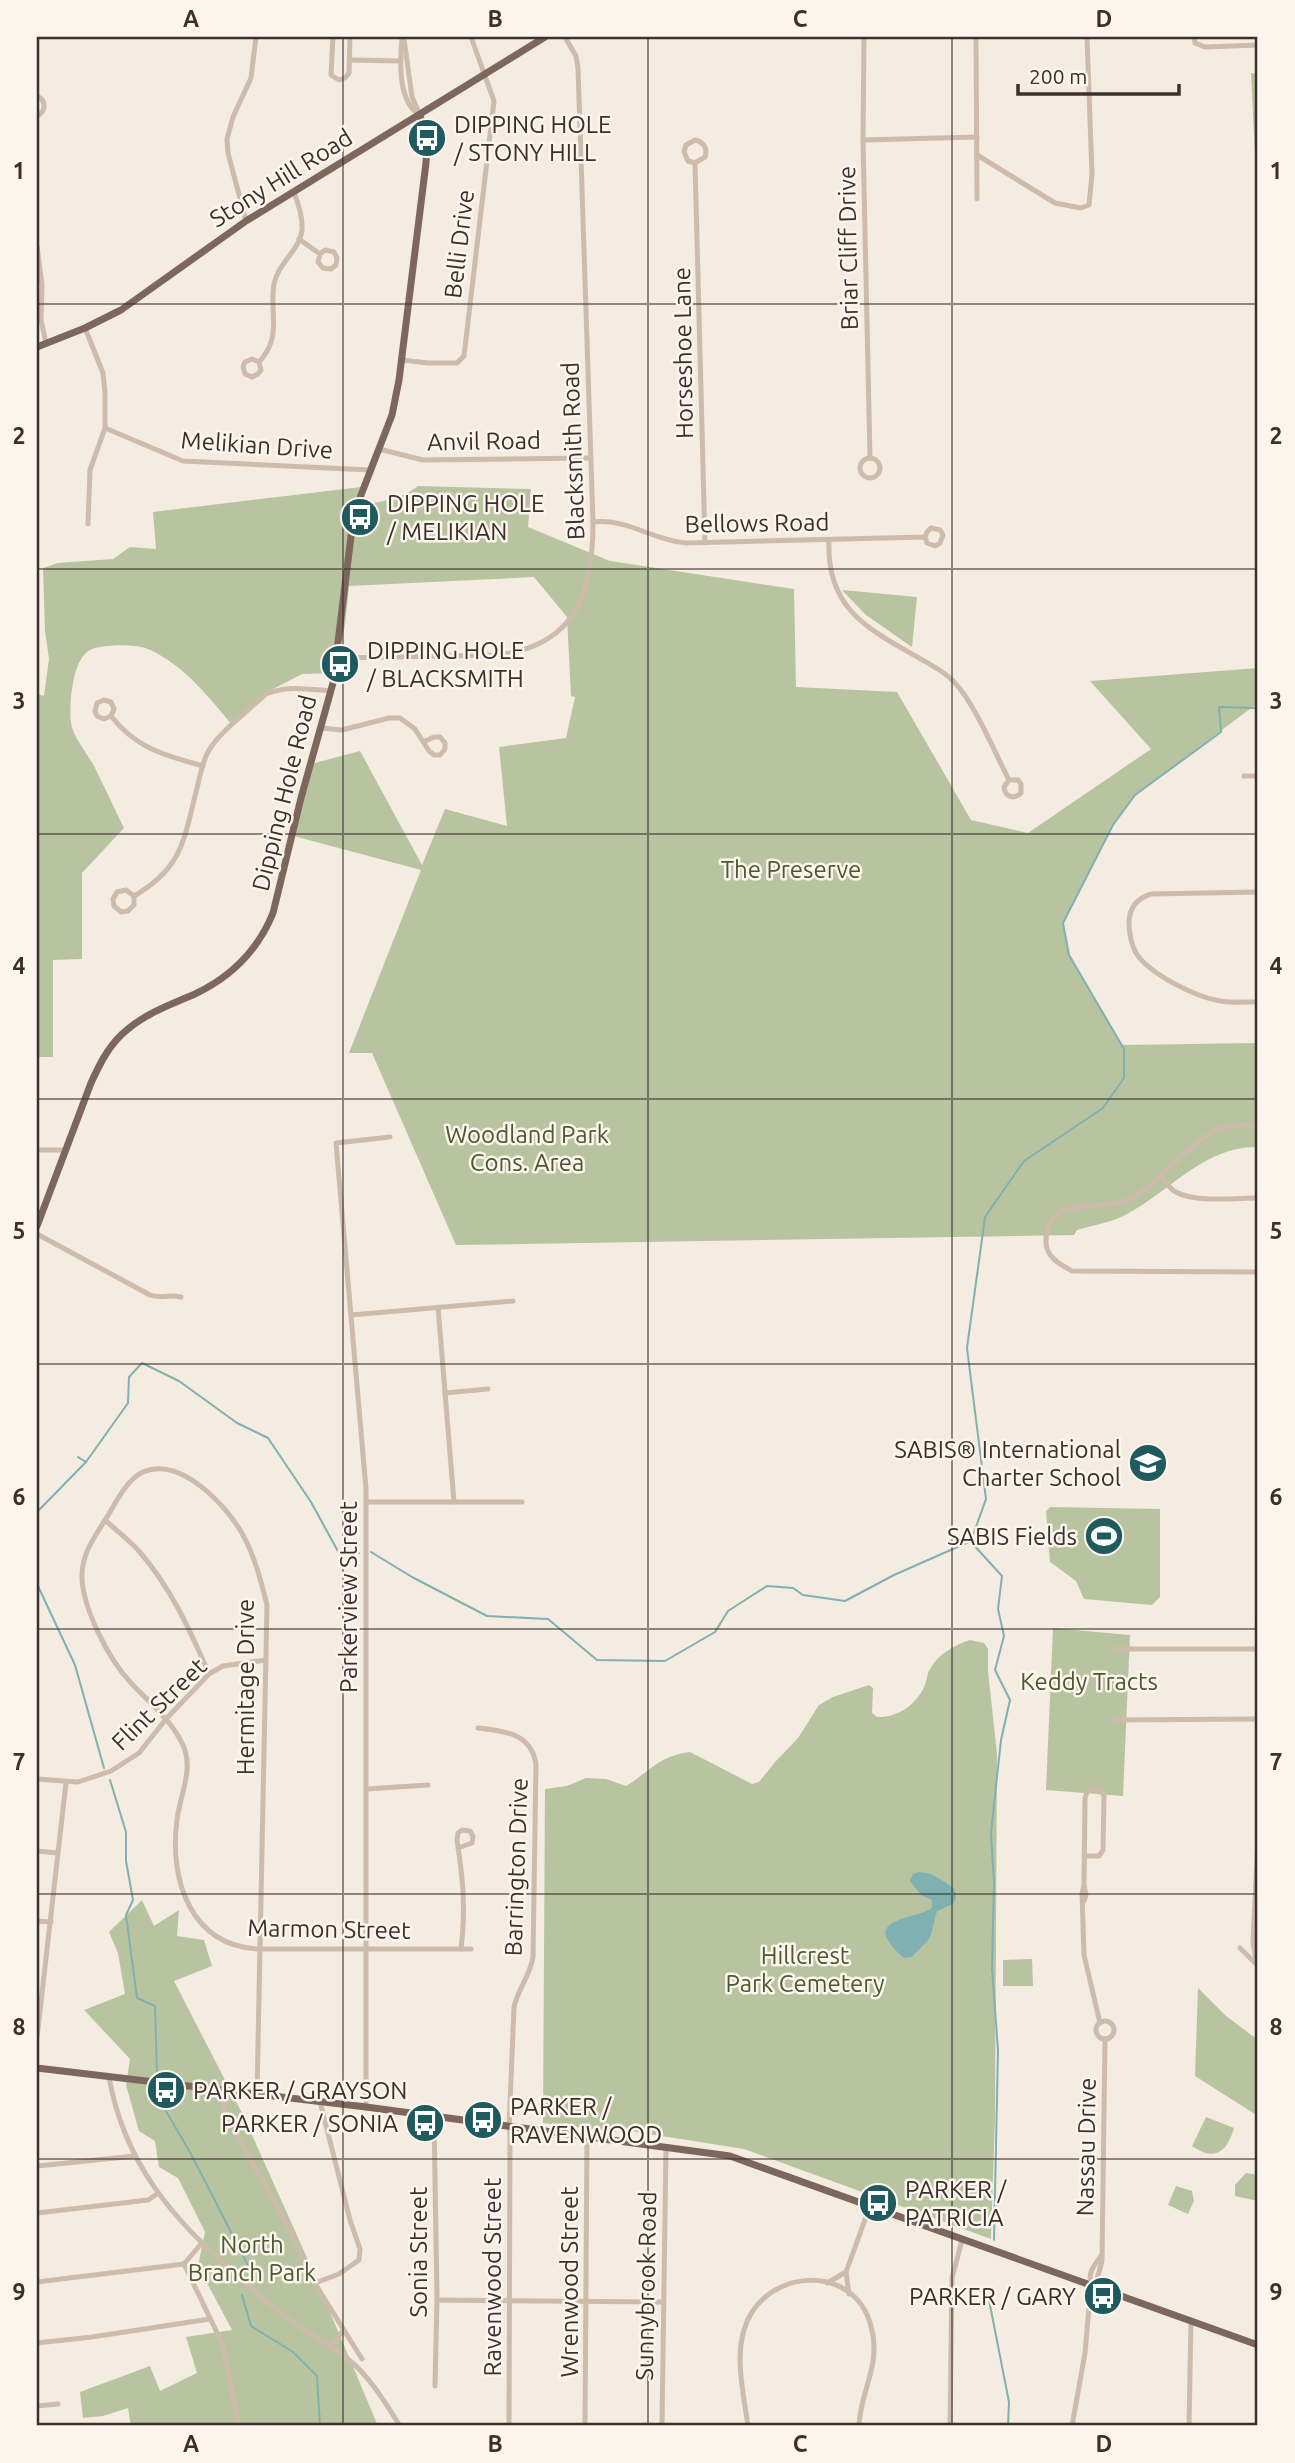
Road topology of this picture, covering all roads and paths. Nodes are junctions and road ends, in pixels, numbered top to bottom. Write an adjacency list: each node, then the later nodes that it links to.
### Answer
1 (256, 37): 25 (street)
2 (333, 37): 13 (street)
3 (350, 37): 13 (street)
4 (403, 37): 14 (street); 17 (street)
5 (471, 37): 15 (street)
6 (545, 37): 15 (main road, Stony Hill Road)
7 (565, 37): 36 (street, Blacksmith Road)
8 (864, 37): 20 (street, Briar Cliff Drive)
9 (976, 37): 19 (street)
10 (1087, 37): 21 (street)
11 (1195, 40): 12 (street)
12 (1258, 45)
13 (350, 60): 14 (street)
14 (401, 61): 17 (street)
15 (485, 72): 17 (main road, Stony Hill Road); 32 (street, Belli Drive)
16 (37, 96): 18 (street)
17 (419, 115): 23 (main road, Stony Hill Road); 32 (main road, Dipping Hole Road)
18 (37, 116)
19 (977, 137): 20 (street); 21 (street)
20 (863, 140): 37 (street, Briar Cliff Drive)
21 (977, 155): 24 (street)
22 (695, 163): 22 (street, Horseshoe Lane); 43 (street, Horseshoe Lane)
23 (294, 192): 25 (main road, Stony Hill Road); 26 (street)
24 (977, 199)
25 (246, 221): 29 (main road, Stony Hill Road)
26 (299, 240): 28 (street); 33 (street)
27 (37, 246): 30 (street)
28 (320, 254)
29 (85, 328): 30 (main road, Stony Hill Road); 34 (street)
30 (46, 343): 31 (main road, Stony Hill Road)
31 (37, 347)
32 (402, 360): 35 (main road, Dipping Hole Road)
33 (258, 362)
34 (105, 428): 38 (street, Melikian Drive); 40 (street)
35 (379, 449): 36 (street, Anvil Road); 38 (main road, Dipping Hole Road)
36 (591, 458): 39 (street, Blacksmith Road)
37 (870, 458)
38 (370, 470): 44 (main road, Dipping Hole Road)
39 (593, 522): 43 (street, Bellows Road); 44 (street, Blacksmith Road)
40 (88, 524)
41 (925, 537): 42 (street, Bellows Road)
42 (829, 540): 43 (street, Bellows Road); 52 (street)
43 (705, 543)
44 (337, 658): 45 (main road, Dipping Hole Road)
45 (330, 691): 47 (main road, Dipping Hole Road); 49 (street)
46 (111, 716): 49 (street)
47 (321, 727): 48 (street); 59 (main road, Dipping Hole Road)
48 (423, 742)
49 (203, 766): 54 (street)
50 (1244, 776): 51 (street)
51 (1258, 776)
52 (1009, 780)
53 (1258, 892): 55 (street)
54 (134, 895): 54 (street)
55 (1258, 1002)
56 (1258, 1125): 60 (street)
57 (390, 1137): 68 (street, Parkerview Street)
58 (37, 1150): 59 (street)
59 (66, 1150): 62 (main road, Dipping Hole Road)
60 (1161, 1176): 61 (street); 64 (street)
61 (1258, 1198)
62 (37, 1226)
63 (37, 1234): 65 (street)
64 (1258, 1272)
65 (181, 1297)
66 (513, 1301): 67 (street)
67 (438, 1307): 68 (street); 70 (street)
68 (351, 1315): 71 (street, Parkerview Street)
69 (488, 1389): 70 (street)
70 (445, 1393): 72 (street)
71 (366, 1502): 72 (street); 88 (street, Parkerview Street)
72 (454, 1502): 73 (street)
73 (522, 1502)
74 (105, 1520): 79 (street, Hermitage Drive); 80 (street); 81 (street, Hermitage Drive)
75 (1257, 1624): 76 (street)
76 (1258, 1638)
77 (1115, 1649): 78 (street)
78 (1258, 1649)
79 (266, 1660): 80 (street, Flint Street); 98 (street, Hermitage Drive)
80 (209, 1674): 81 (street, Flint Street)
81 (166, 1718): 86 (street, Flint Street); 98 (street, Marmon Street)
82 (1258, 1719): 83 (street)
83 (1114, 1720)
84 (478, 1728): 113 (street, Barrington Drive)
85 (37, 1779): 86 (street, Flint Street)
86 (66, 1783): 92 (street)
87 (428, 1785): 88 (street)
88 (366, 1789): 96 (street, Parkerview Street)
89 (1258, 1838): 101 (street)
90 (458, 1848): 99 (street)
91 (37, 1851): 92 (street)
92 (58, 1853): 95 (street)
93 (1084, 1856): 93 (street, Nassau Drive); 103 (street, Nassau Drive)
94 (37, 1921): 95 (street)
95 (51, 1922): 102 (street)
96 (366, 1948): 98 (street, Marmon Street); 99 (street, Marmon Street); 111 (street, Parkerview Street)
97 (1240, 1948): 101 (street)
98 (258, 1949): 109 (street, Hermitage Drive)
99 (461, 1949): 100 (street, Marmon Street)
100 (471, 1949)
101 (1257, 1965)
102 (39, 1994): 104 (street)
103 (1100, 2023): 105 (street, Nassau Drive); 105 (street, Nassau Drive)
104 (37, 2037)
105 (1105, 2039): 128 (street, Nassau Drive)
106 (37, 2068): 107 (main road)
107 (108, 2077): 108 (main road); 116 (street)
108 (221, 2091): 109 (main road); 126 (street)
109 (257, 2094): 110 (main road)
110 (320, 2102): 111 (main road); 126 (street)
111 (366, 2108): 112 (main road)
112 (434, 2118): 113 (main road); 130 (street, Sonia Street)
113 (510, 2128): 114 (main road); 131 (street, Ravenwood Street)
114 (587, 2137): 115 (main road); 132 (street, Wrenwood Street)
115 (666, 2147): 119 (main road); 133 (street, Sunnybrook Road)
116 (135, 2156): 117 (street); 118 (street)
117 (37, 2166)
118 (158, 2194): 120 (street); 122 (street)
119 (870, 2206): 121 (main road); 124 (street)
120 (37, 2213)
121 (962, 2239): 128 (main road); 151 (street)
122 (201, 2244): 123 (street); 139 (street)
123 (184, 2264): 125 (street); 134 (street)
124 (846, 2272): 127 (street); 129 (street)
125 (37, 2282)
126 (315, 2283): 136 (street)
127 (827, 2283): 129 (street); 149 (street)
128 (1091, 2285): 135 (main road); 152 (street, Nassau Drive)
129 (849, 2294): 150 (street)
130 (437, 2300): 131 (street); 141 (street, Sonia Street)
131 (509, 2300): 132 (street); 146 (street, Ravenwood Street)
132 (586, 2301): 133 (street); 147 (street, Wrenwood Street)
133 (663, 2302): 148 (street, Sunnybrook Road)
134 (210, 2319): 137 (street); 144 (street)
135 (1191, 2320): 138 (main road); 153 (street)
136 (343, 2331): 139 (street); 140 (street)
137 (37, 2343)
138 (1258, 2345)
139 (330, 2346): 145 (street)
140 (362, 2359)
141 (435, 2386)
142 (58, 2404): 143 (street)
143 (37, 2406)
144 (239, 2426)
145 (400, 2426)
146 (509, 2426)
147 (585, 2426)
148 (662, 2426)
149 (748, 2426)
150 (859, 2426)
151 (950, 2426)
152 (1072, 2426)
153 (1189, 2426)

